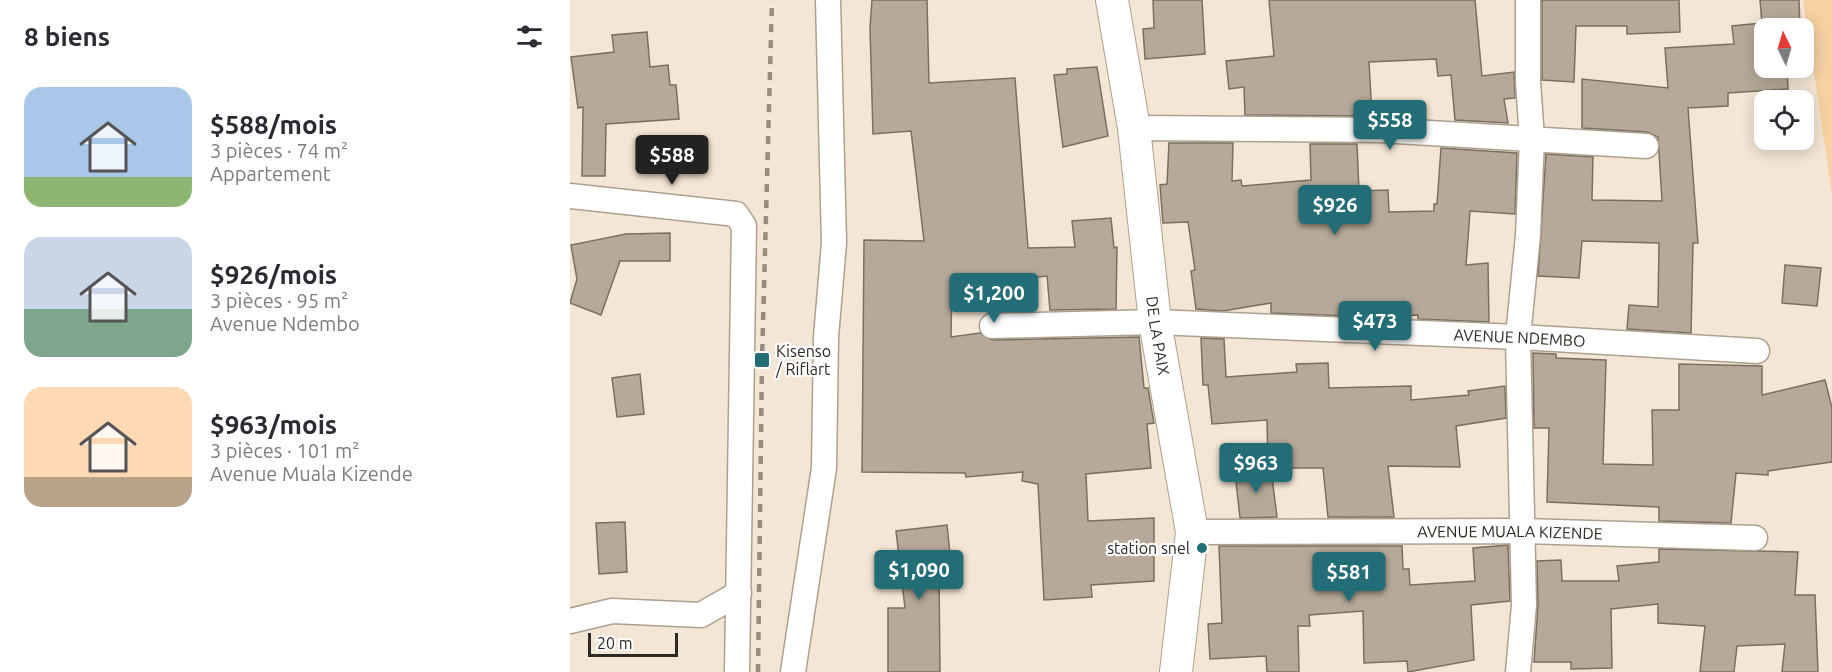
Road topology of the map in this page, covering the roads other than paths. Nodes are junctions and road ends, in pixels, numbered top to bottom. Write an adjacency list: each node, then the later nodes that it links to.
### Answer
1 (828, 0): 18 (street)
2 (1112, 0): 4 (street, DE LA PAIX)
3 (1528, 0): 5 (street)
4 (1134, 128): 5 (street); 8 (street, DE LA PAIX)
5 (1532, 138): 6 (street); 10 (street)
6 (1646, 146)
7 (570, 196): 15 (street)
8 (1155, 322): 9 (street, AVENUE NDEMBO); 10 (street, AVENUE NDEMBO); 13 (street, DE LA PAIX)
9 (992, 326)
10 (1518, 337): 11 (street, AVENUE NDEMBO); 12 (street)
11 (1757, 351)
12 (1522, 531): 13 (street, AVENUE MUALA KIZENDE); 14 (street, AVENUE MUALA KIZENDE); 20 (street)
13 (1192, 532): 19 (street, DE LA PAIX)
14 (1755, 538)
15 (739, 593): 16 (street); 17 (street)
16 (570, 621)
17 (737, 672)
18 (793, 672)
19 (1176, 672)
20 (1518, 672)

